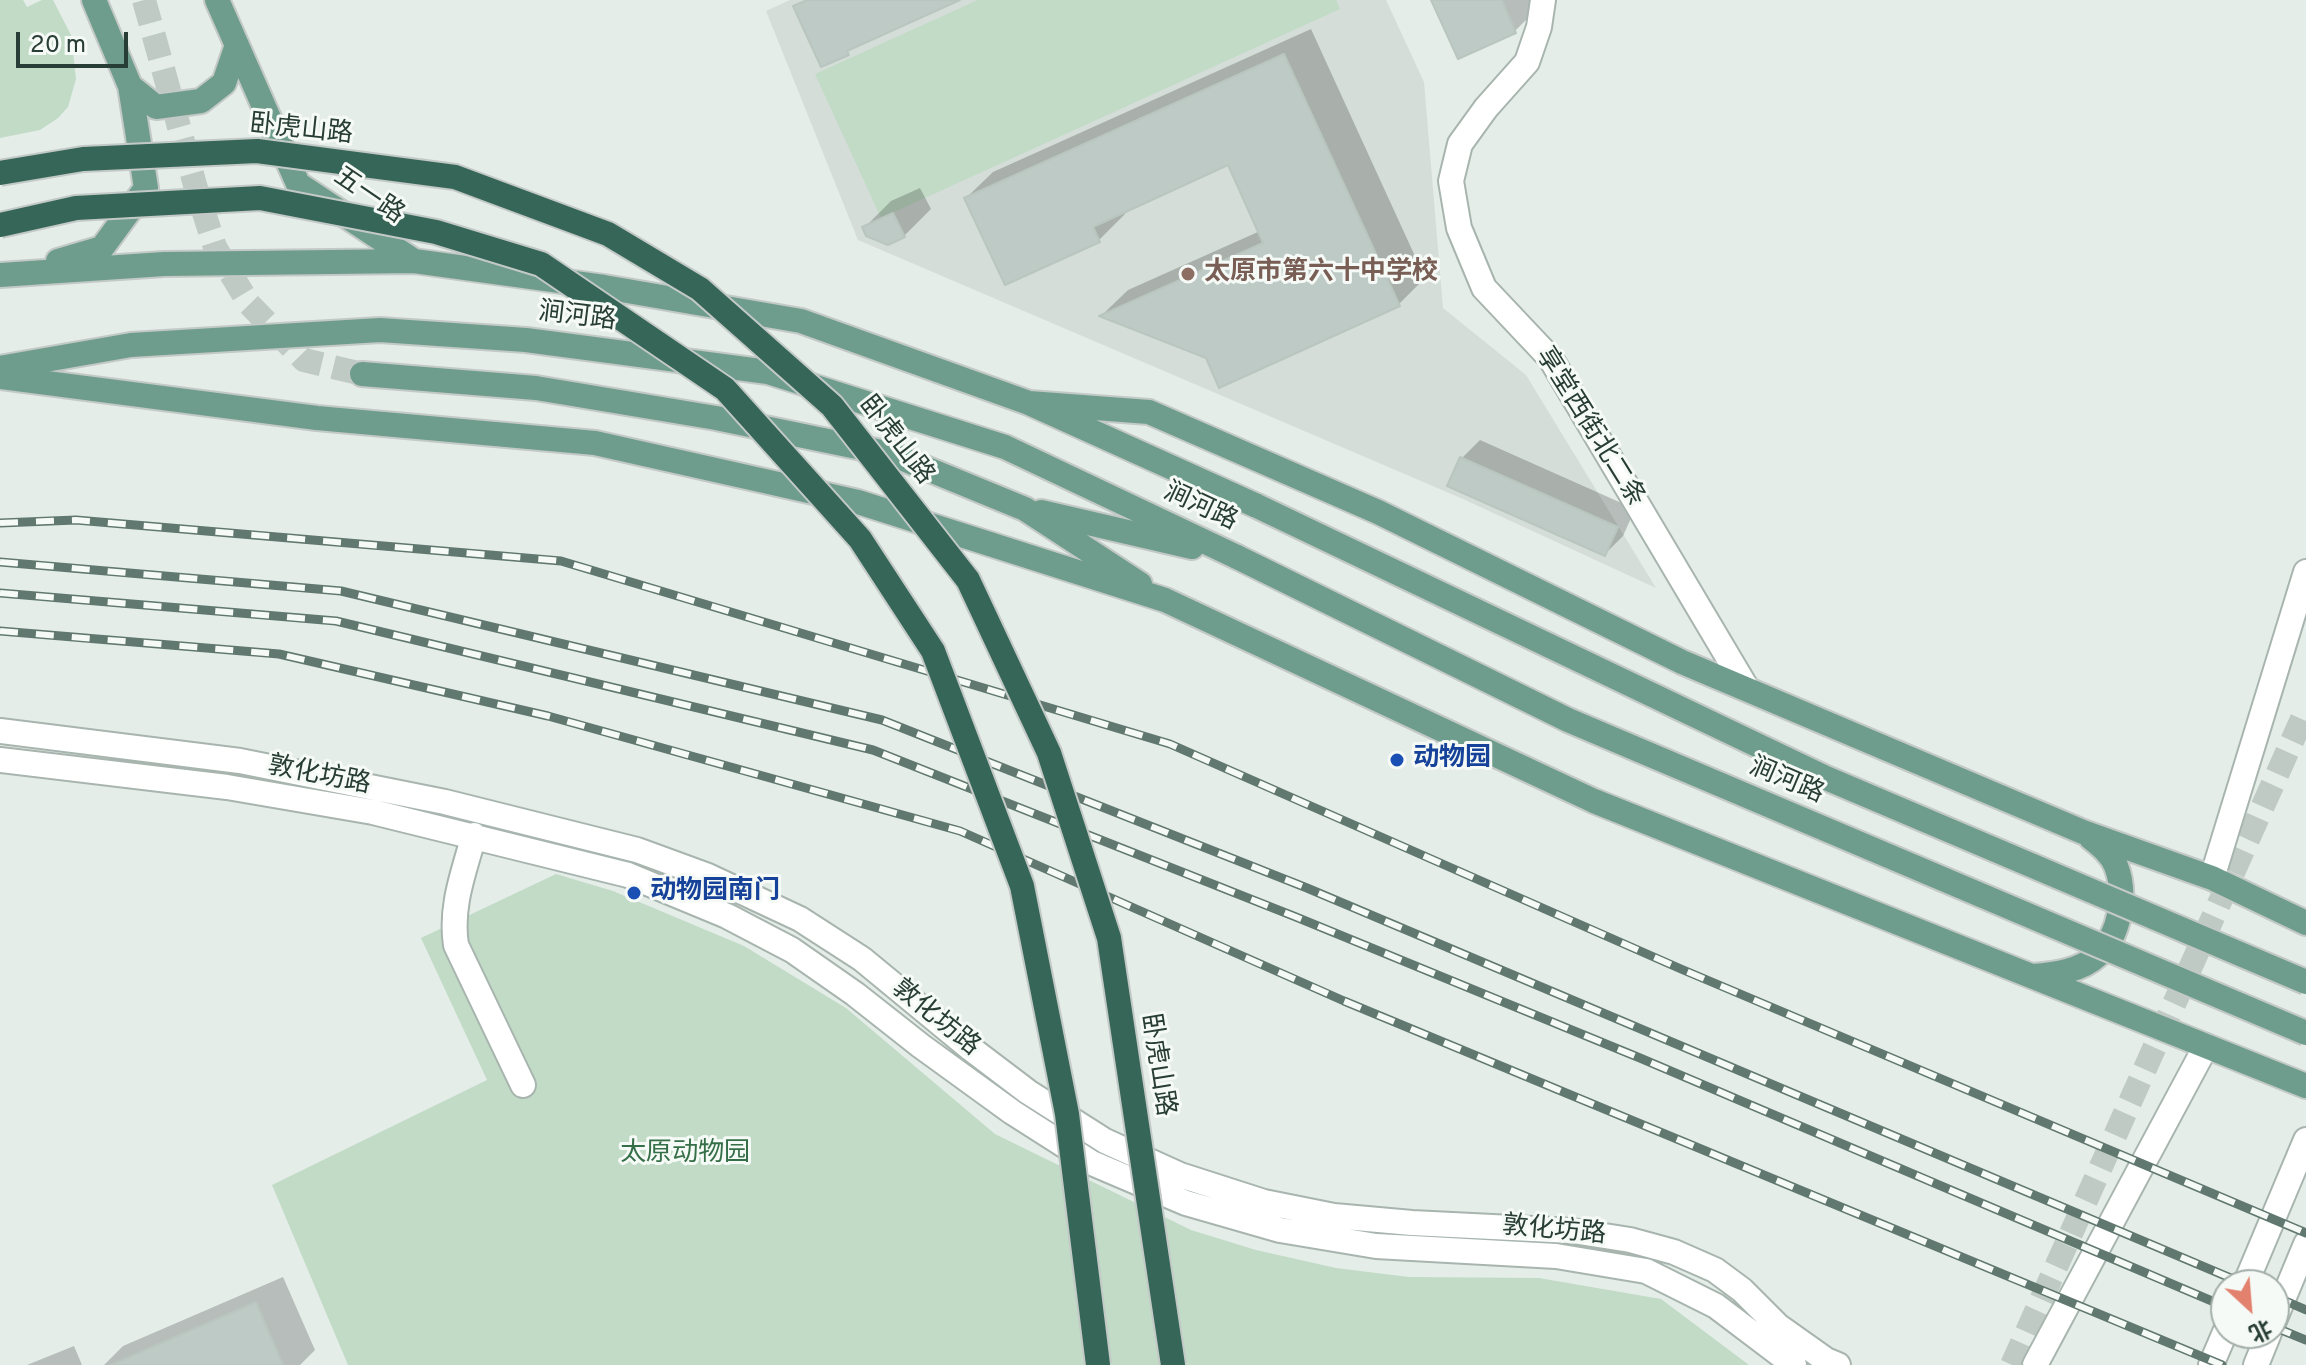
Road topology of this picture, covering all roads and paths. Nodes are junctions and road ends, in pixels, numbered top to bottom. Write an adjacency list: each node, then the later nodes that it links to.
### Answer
1 (94, 0): 5 (main road)
2 (217, 0): 4 (main road, 五一路)
3 (1543, 0): 18 (street, 享堂西街北二条)
4 (237, 45): 5 (main road); 8 (main road, 五一路)
5 (130, 86): 9 (main road)
6 (0, 173): 36 (highway, 卧虎山路, bridge)
7 (0, 225): 35 (highway, bridge)
8 (414, 261): 9 (main road, 涧河路); 13 (main road, 涧河路)
9 (8, 275)
10 (0, 368): 15 (main road, 涧河路)
11 (362, 374): 14 (main road)
12 (0, 377): 17 (main road)
13 (1029, 403): 18 (main road, 涧河路); 26 (main road, 涧河路, bridge)
14 (1025, 509): 15 (main road); 17 (main road)
15 (1237, 557): 27 (main road, 涧河路, bridge)
16 (2306, 572): 23 (street)
17 (1165, 600): 25 (main road)
18 (1747, 689): 21 (main road, 涧河路)
19 (0, 731): 38 (street, 敦化坊路)
20 (0, 760): 22 (street, 敦化坊路)
21 (2083, 832): 23 (main road, 涧河路); 25 (main road)
22 (474, 835): 29 (street); 37 (street, 敦化坊路)
23 (2212, 878): 24 (main road, 涧河路)
24 (2306, 923)
25 (2030, 976): 28 (main road)
26 (2306, 982)
27 (2306, 1033)
28 (2206, 1046): 30 (main road); 39 (street)
29 (523, 1085)
30 (2306, 1086)
31 (2306, 1140): 33 (street)
32 (2306, 1244): 34 (street)
33 (2252, 1269)
34 (2290, 1282)
35 (1098, 1365)
36 (1173, 1365)
37 (1794, 1365)
38 (1838, 1365)
39 (2035, 1365)

